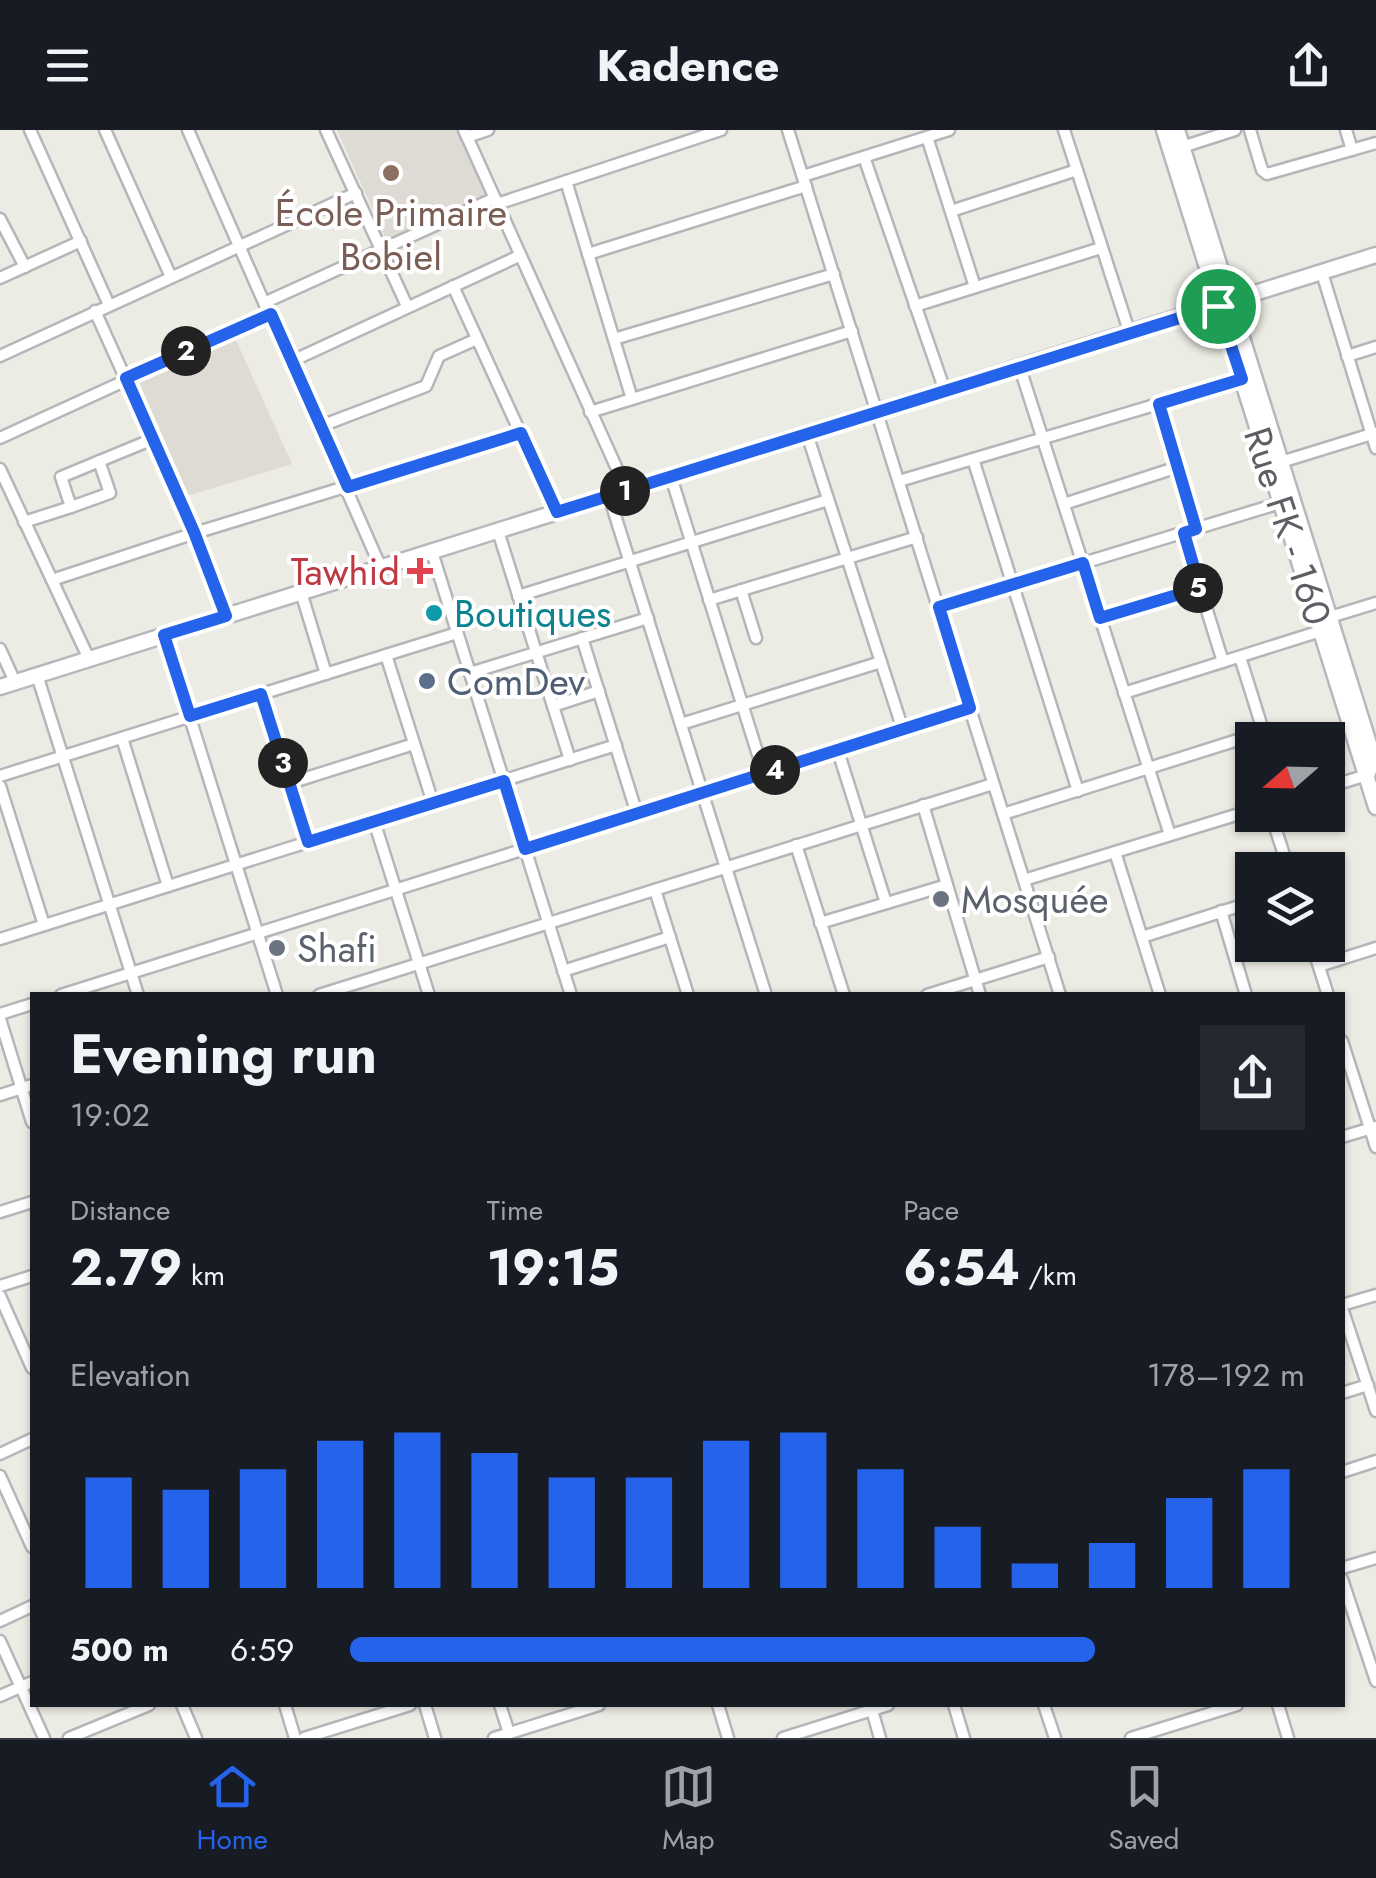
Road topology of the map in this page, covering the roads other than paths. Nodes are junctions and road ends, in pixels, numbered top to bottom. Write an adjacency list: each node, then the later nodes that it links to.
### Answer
1 (30, 130): 29 (street)
2 (104, 130): 39 (street)
3 (188, 130): 30 (street)
4 (326, 130): 25 (street)
5 (488, 130): 15 (street)
6 (722, 130): 16 (street)
7 (788, 130): 24 (street)
8 (949, 130): 17 (street)
9 (1064, 130): 22 (street)
10 (1164, 130): 44 (street, Rue FK - 160)
11 (1177, 130): 19 (street, Rue FK - 160)
12 (1235, 130): 19 (street)
13 (1250, 130): 20 (street)
14 (1346, 130): 20 (street)
15 (465, 133): 26 (street)
16 (702, 133): 23 (street)
17 (927, 137): 21 (street); 27 (street)
18 (1376, 143): 20 (street)
19 (1182, 146): 44 (street, Rue FK - 160)
20 (1352, 150)
21 (864, 157): 24 (street); 47 (street)
22 (1077, 170): 27 (street); 31 (street)
23 (566, 181): 26 (street); 33 (street)
24 (805, 181): 33 (street); 38 (street)
25 (356, 193): 30 (street); 32 (street)
26 (496, 201): 32 (street); 35 (street)
27 (951, 211): 42 (street)
28 (0, 219): 36 (street)
29 (81, 241): 36 (street); 45 (street)
30 (240, 246): 39 (street); 43 (street)
31 (1101, 248): 42 (street); 51 (street)
32 (382, 249): 43 (street); 46 (street)
33 (588, 254): 53 (street)
34 (1376, 255): 37 (street)
35 (520, 256): 41 (street); 64 (street)
36 (25, 267): 40 (street)
37 (1322, 273): 44 (street); 56 (street)
38 (834, 274): 50 (street); 53 (street)
39 (171, 277): 45 (street)
40 (0, 278)
41 (453, 286): 46 (street); 52 (street)
42 (975, 288): 47 (street)
43 (266, 302): 49 (street)
44 (1224, 304): 51 (street); 60 (street, Rue FK - 160); 76 (street, Rue FK - 160)
45 (109, 305): 48 (street)
46 (408, 306): 57 (street)
47 (914, 306): 61 (street)
48 (95, 311): 55 (street); 59 (street)
49 (271, 314): 57 (street); 59 (street)
50 (852, 331): 62 (street); 65 (street)
51 (1130, 334): 58 (street)
52 (477, 339): 66 (street); 67 (street)
53 (614, 339): 62 (street)
54 (1376, 346): 56 (street)
55 (0, 356)
56 (1347, 356): 68 (street)
57 (292, 360): 66 (street)
58 (1020, 368): 61 (street); 72 (street)
59 (126, 378): 70 (street); 71 (street)
60 (1242, 379): 63 (street); 85 (street, Rue FK - 160)
61 (945, 391): 65 (street)
62 (632, 399): 64 (street)
63 (1159, 404): 72 (street); 77 (street)
64 (590, 412): 82 (street)
65 (879, 412): 69 (street); 80 (street)
66 (321, 426): 81 (street)
67 (521, 433): 81 (street); 88 (street)
68 (1374, 433): 73 (street); 76 (street)
69 (807, 434): 79 (street); 84 (street)
70 (0, 438)
71 (153, 438): 75 (street); 92 (street)
72 (1043, 438): 74 (street); 86 (street)
73 (1376, 448)
74 (973, 460): 80 (street); 101 (street)
75 (100, 461): 87 (street); 87 (street)
76 (1281, 462): 112 (street, Rue FK - 160)
77 (1178, 467): 86 (street); 91 (street)
78 (0, 469): 89 (street)
79 (671, 477): 82 (street); 94 (street)
80 (900, 482): 93 (street)
81 (348, 487): 92 (street); 99 (street)
82 (626, 491): 83 (street)
83 (610, 496): 88 (street); 97 (street)
84 (828, 500): 94 (street); 96 (street)
85 (1280, 503): 91 (street); 112 (street, Rue FK - 160)
86 (1064, 504): 98 (street)
87 (71, 507): 89 (street)
88 (557, 512): 90 (street)
89 (24, 522): 100 (street)
90 (498, 531): 95 (street); 105 (street)
91 (1190, 531): 98 (street); 102 (street)
92 (194, 532): 100 (street); 109 (street)
93 (917, 537): 96 (street); 108 (street)
94 (691, 540): 97 (street); 106 (street)
95 (432, 552): 99 (street); 113 (street)
96 (848, 558): 103 (street); 122 (street)
97 (630, 560): 105 (street); 110 (street)
98 (1083, 563): 101 (street); 111 (street)
99 (380, 568): 104 (street)
100 (52, 580): 121 (street)
101 (1013, 584): 108 (street); 154 (street)
102 (1200, 588): 111 (street); 123 (street)
103 (741, 590): 106 (street); 116 (street)
104 (302, 592): 109 (street); 124 (street)
105 (518, 596): 118 (street)
106 (709, 600): 131 (street)
107 (1376, 603): 112 (street)
108 (939, 607): 133 (street)
109 (226, 616): 114 (street)
110 (648, 618): 115 (street); 136 (street)
111 (1100, 618): 129 (street)
112 (1328, 625): 120 (street); 146 (street, Rue FK - 160)
113 (457, 633): 119 (street); 125 (street)
114 (164, 635): 121 (street); 134 (street)
115 (582, 638): 118 (street); 128 (street)
116 (756, 638)
117 (0, 649): 127 (street)
118 (536, 653): 125 (street); 132 (street)
119 (386, 655): 124 (street); 139 (street)
120 (1240, 656): 123 (street); 135 (street)
121 (89, 659): 126 (street)
122 (881, 662): 131 (street); 137 (street)
123 (1223, 662): 129 (street)
124 (326, 674): 130 (street)
125 (470, 674): 149 (street)
126 (37, 675): 127 (street); 143 (street)
127 (7, 684)
128 (599, 691): 132 (street); 141 (street)
129 (1124, 692): 145 (street)
130 (261, 694): 134 (street); 151 (street)
131 (741, 705): 136 (street); 147 (street)
132 (552, 706): 144 (street)
133 (970, 708): 137 (street); 152 (street)
134 (190, 716): 138 (street); 169 (street)
135 (1261, 722)
136 (681, 724): 155 (street)
137 (903, 730): 142 (street)
138 (122, 738): 143 (street); 173 (street)
139 (414, 744): 151 (street); 156 (street)
140 (1235, 744): 145 (street)
141 (616, 746): 144 (street); 159 (street)
142 (838, 751): 147 (street); 163 (street)
143 (63, 756): 148 (street); 177 (street)
144 (570, 760): 149 (street)
145 (1149, 768): 154 (street); 164 (street)
146 (1373, 771): 150 (street); 158 (street, Rue FK - 160)
147 (764, 774): 155 (street)
148 (0, 776)
149 (504, 781): 156 (street); 167 (street)
150 (1345, 781)
151 (290, 784): 165 (street)
152 (993, 784): 157 (street); 160 (street)
153 (0, 786): 182 (street)
154 (1078, 790): 160 (street)
155 (703, 793): 159 (street); 170 (street)
156 (433, 803): 162 (street)
157 (923, 806): 163 (street); 172 (street)
158 (1376, 807)
159 (638, 814): 167 (street)
160 (1003, 814): 171 (street)
161 (1235, 815): 164 (street)
162 (374, 821): 165 (street); 174 (street)
163 (861, 825): 166 (street); 176 (street)
164 (1170, 835): 168 (street)
165 (308, 842): 169 (street)
166 (796, 845): 170 (street); 181 (street)
167 (525, 849): 174 (street); 180 (street)
168 (1115, 852): 171 (street); 184 (street)
169 (236, 864): 173 (street); 183 (street)
170 (726, 867): 175 (street); 202 (street)
171 (1024, 880): 188 (street)
172 (947, 885): 176 (street); 194 (street)
173 (168, 886): 177 (street)
174 (396, 890): 183 (street); 190 (street)
175 (655, 890): 180 (street); 185 (street)
176 (886, 903): 181 (street)
177 (109, 904): 182 (street); 193 (street)
178 (1235, 907): 179 (street)
179 (1221, 911): 184 (street); 208 (street)
180 (548, 923): 190 (street); 192 (street)
181 (820, 923): 203 (street)
182 (44, 925): 186 (street)
183 (258, 933): 193 (street); 198 (street)
184 (1142, 937): 207 (street)
185 (670, 938): 192 (street); 201 (street)
186 (0, 939)
187 (1376, 948): 191 (street)
188 (1049, 957): 194 (street); 206 (street)
189 (1318, 962): 191 (street)
190 (419, 964): 195 (street); 199 (street)
191 (1319, 966): 209 (street)
192 (564, 971): 200 (street)
193 (131, 973): 196 (street); 197 (street)
194 (976, 980): 204 (street); 205 (street)
195 (355, 990)
196 (70, 992)
197 (137, 992)
198 (276, 992)
199 (428, 992)
200 (570, 992)
201 (687, 992)
202 (765, 992)
203 (843, 992)
204 (937, 992)
205 (979, 992)
206 (1059, 992)
207 (1159, 992)
208 (1245, 992)
209 (1327, 992)
210 (30, 1005): 211 (street)
211 (0, 1017): 213 (street)
212 (1345, 1057): 215 (street)
213 (27, 1086): 214 (street)
214 (0, 1095)
215 (1373, 1127): 216 (street); 217 (street)
216 (1345, 1136)
217 (1376, 1147)
218 (30, 1203): 219 (street)
219 (0, 1212)
220 (30, 1277): 221 (street)
221 (0, 1286)
222 (1376, 1295): 224 (street)
223 (0, 1296): 226 (street)
224 (1345, 1306)
225 (1345, 1316): 227 (street)
226 (30, 1364)
227 (1368, 1385): 228 (street); 229 (street)
228 (1345, 1392)
229 (1376, 1410)
230 (30, 1440): 231 (street)
231 (0, 1454)
232 (1376, 1462): 233 (street)
233 (1345, 1471)
234 (0, 1476): 235 (street)
235 (30, 1544)
236 (1376, 1558): 237 (street)
237 (1345, 1567)
238 (1345, 1588): 242 (street)
239 (30, 1607): 240 (street)
240 (0, 1621)
241 (0, 1642): 244 (street)
242 (1376, 1681)
243 (30, 1683): 244 (street)
244 (21, 1687): 245 (street); 247 (street)
245 (0, 1696)
246 (30, 1707): 266 (street)
247 (30, 1707)
248 (144, 1707): 267 (street)
249 (183, 1707): 268 (street)
250 (285, 1707): 269 (street)
251 (404, 1707): 270 (street)
252 (426, 1707): 271 (street)
253 (501, 1707): 263 (street)
254 (719, 1707): 274 (street)
255 (882, 1707): 260 (street)
256 (955, 1707): 277 (street)
257 (1045, 1707): 278 (street)
258 (1279, 1707): 279 (street)
259 (578, 1708): 262 (street)
260 (872, 1710): 264 (street); 276 (street)
261 (1200, 1711): 265 (street)
262 (540, 1724): 263 (street); 273 (street)
263 (509, 1733): 272 (street)
264 (802, 1735): 275 (street)
265 (1137, 1737)
266 (44, 1738)
267 (68, 1738)
268 (196, 1738)
269 (295, 1738)
270 (304, 1738)
271 (435, 1738)
272 (494, 1738)
273 (544, 1738)
274 (728, 1738)
275 (783, 1738)
276 (880, 1738)
277 (964, 1738)
278 (1056, 1738)
279 (1288, 1738)

